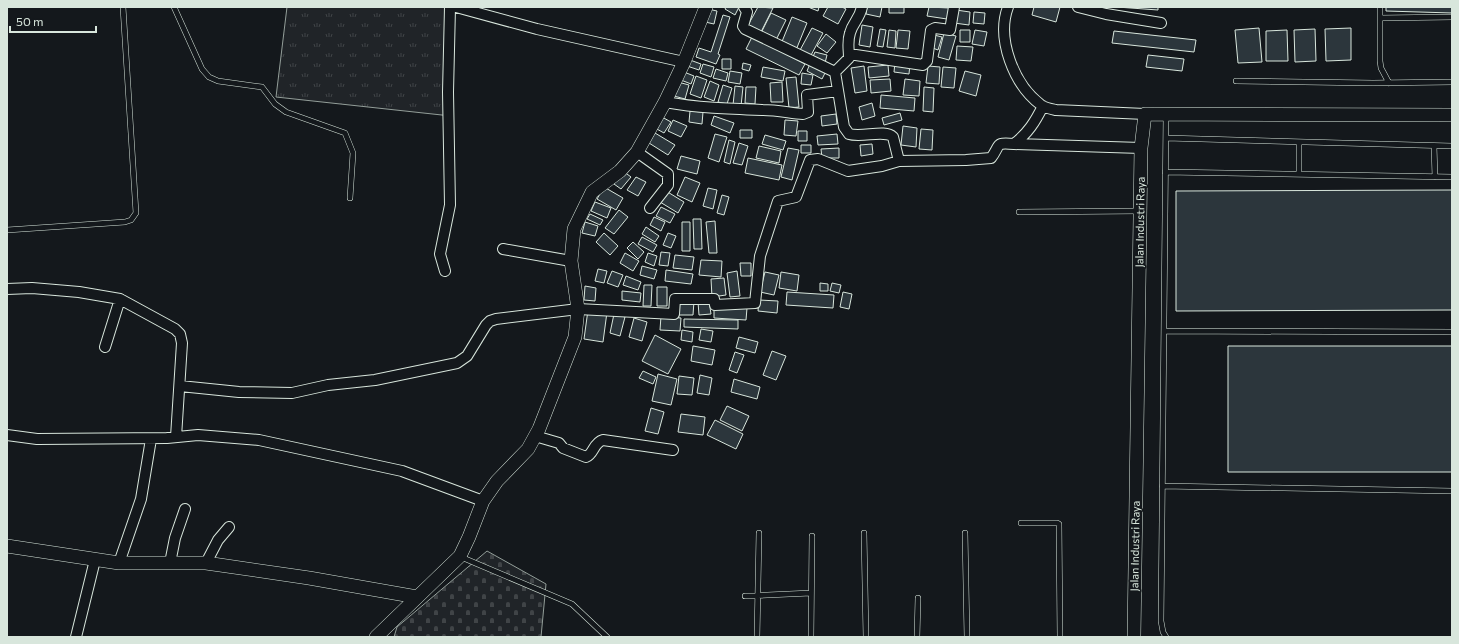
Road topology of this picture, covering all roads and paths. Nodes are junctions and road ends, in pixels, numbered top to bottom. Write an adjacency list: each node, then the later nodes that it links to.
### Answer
1 (123, 7): 43 (lane)
2 (174, 7): 39 (lane)
3 (450, 7): 46 (street)
4 (456, 7): 16 (street)
5 (706, 7): 16 (street)
6 (744, 7): 17 (street)
7 (862, 7): 15 (street)
8 (954, 7): 15 (street)
9 (1008, 7): 23 (street)
10 (1078, 7): 14 (street)
11 (1380, 7): 13 (lane)
12 (1452, 17): 13 (lane)
13 (1380, 18): 20 (lane)
14 (1161, 23)
15 (849, 54): 17 (street)
16 (684, 62): 22 (street)
17 (835, 72): 21 (street)
18 (1236, 81): 20 (lane)
19 (1452, 82): 20 (lane)
20 (1389, 83)
21 (838, 91): 22 (street); 34 (street)
22 (665, 102): 33 (street)
23 (1043, 106): 24 (street); 29 (street)
24 (1145, 114): 25 (street); 32 (street, Jalan Industri Raya)
25 (1166, 114): 26 (street); 27 (lane)
26 (1452, 115)
27 (1166, 138): 28 (lane); 35 (lane)
28 (1299, 143): 30 (lane); 36 (lane)
29 (1014, 144): 32 (street); 34 (street)
30 (1434, 146): 31 (lane); 37 (lane)
31 (1452, 146)
32 (1141, 148): 41 (street, Jalan Industri Raya)
33 (637, 152): 40 (street); 45 (street)
34 (899, 161): 49 (street)
35 (1165, 172): 36 (lane); 50 (lane)
36 (1299, 174): 37 (lane)
37 (1434, 177): 38 (lane)
38 (1452, 177)
39 (350, 198)
40 (650, 208)
41 (1140, 211): 42 (lane); 89 (street, Jalan Industri Raya)
42 (1019, 212)
43 (7, 230)
44 (502, 249): 45 (street)
45 (571, 261): 49 (street)
46 (445, 271)
47 (7, 289): 48 (street)
48 (120, 299): 52 (street); 53 (street)
49 (578, 309): 53 (street); 55 (street)
50 (1164, 331): 51 (lane); 59 (lane)
51 (1452, 332)
52 (106, 347)
53 (180, 386): 56 (street)
54 (7, 435): 57 (street)
55 (535, 436): 58 (street); 61 (street)
56 (176, 437): 57 (street); 61 (street)
57 (151, 438): 72 (street)
58 (673, 450)
59 (1162, 486): 60 (lane); 90 (lane)
60 (1452, 491)
61 (483, 501): 70 (street)
62 (185, 510): 73 (street)
63 (1021, 523): 88 (lane)
64 (229, 527): 74 (street)
65 (759, 532): 77 (lane)
66 (864, 533): 85 (lane)
67 (965, 533): 87 (lane)
68 (812, 536): 75 (lane)
69 (7, 546): 71 (street)
70 (460, 556): 78 (street); 82 (lane)
71 (95, 560): 72 (street); 80 (street)
72 (118, 563): 73 (street)
73 (170, 563): 74 (street)
74 (206, 563): 78 (street)
75 (811, 593): 77 (lane); 84 (lane)
76 (745, 596): 77 (lane)
77 (759, 596): 83 (lane)
78 (417, 597): 81 (street)
79 (918, 598): 86 (lane)
80 (76, 637)
81 (376, 637)
82 (607, 637)
83 (757, 637)
84 (811, 637)
85 (866, 637)
86 (917, 637)
87 (967, 637)
88 (1060, 637)
89 (1134, 637)
90 (1166, 637)

